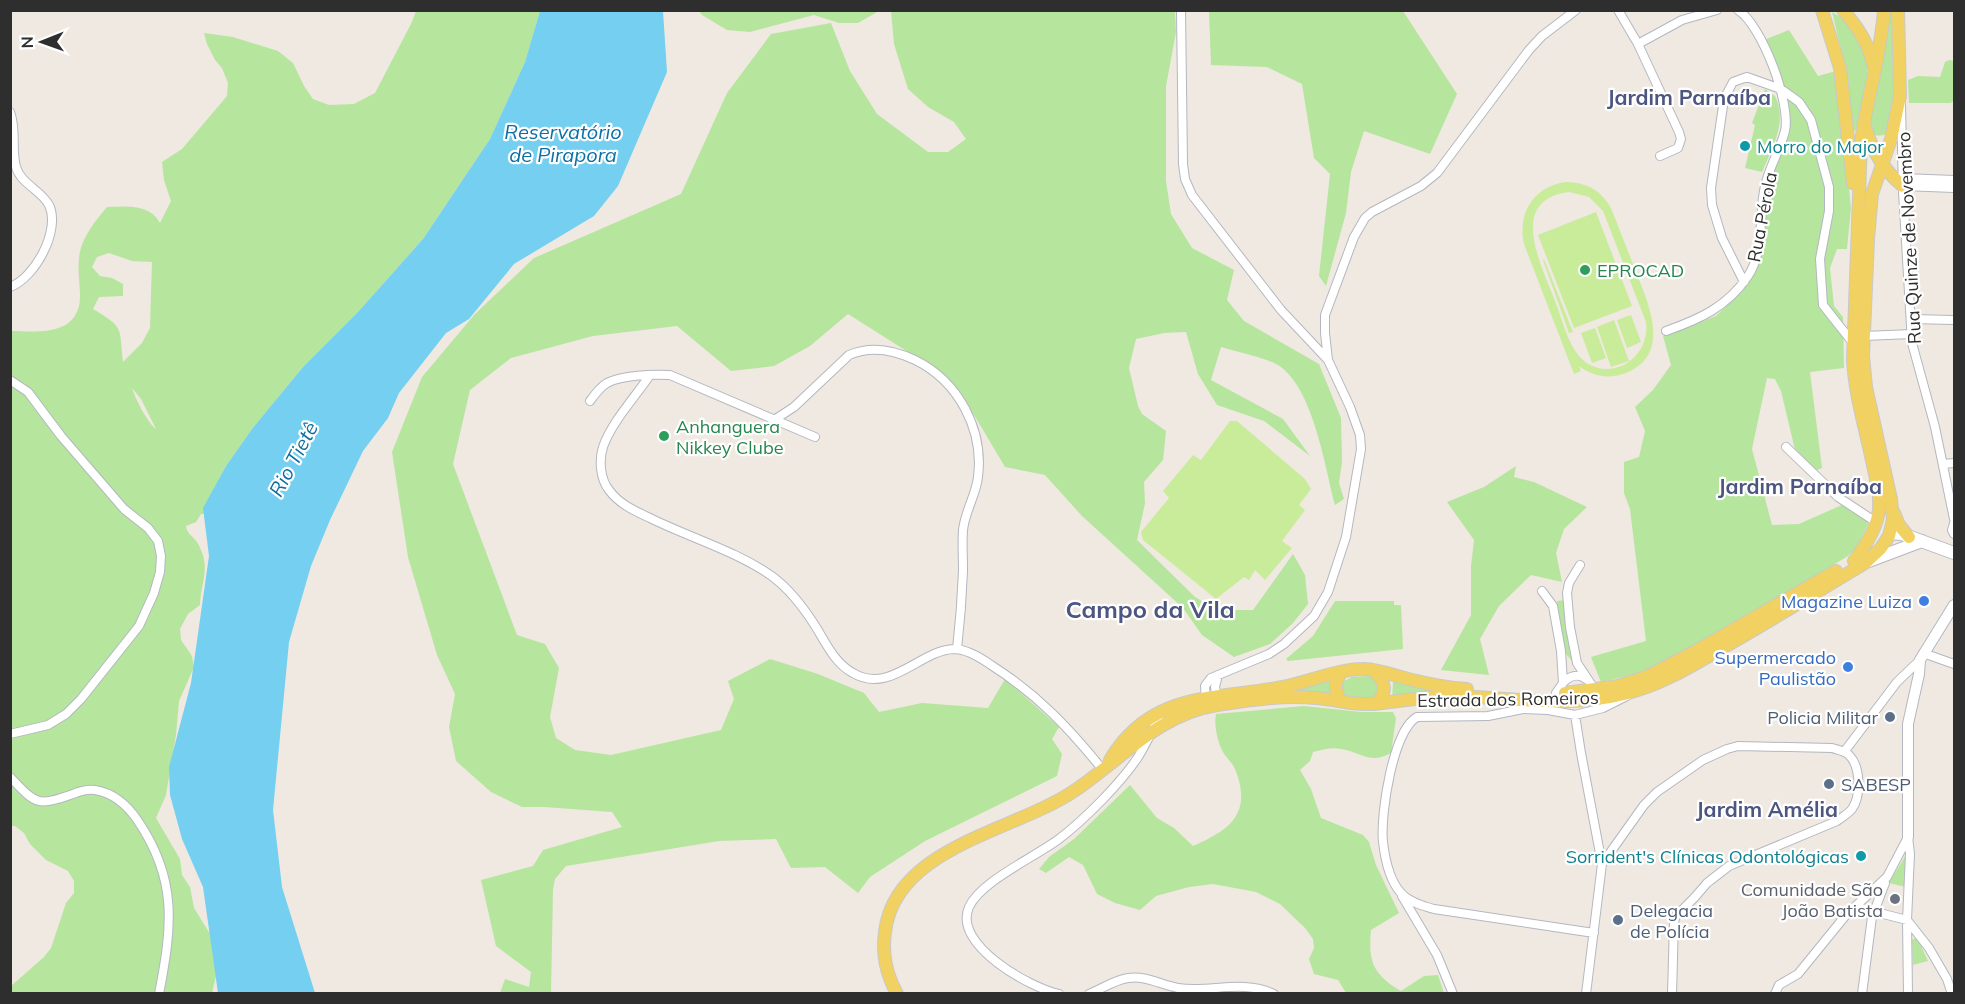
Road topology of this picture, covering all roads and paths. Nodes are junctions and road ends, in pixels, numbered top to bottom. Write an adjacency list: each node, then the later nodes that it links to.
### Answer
1 (1181, 10): 31 (street)
2 (1576, 10): 31 (street)
3 (1618, 10): 10 (street)
4 (1717, 10): 10 (street)
5 (1738, 10): 12 (street)
6 (1822, 10): 23 (main road)
7 (1844, 10): 11 (main road)
8 (1884, 10): 11 (main road)
9 (1898, 10): 13 (main road)
10 (1638, 44): 17 (street)
11 (1875, 75): 15 (main road)
12 (1781, 89): 24 (street, Rua Pérola); 24 (street, Rua Pérola); 30 (street)
13 (1900, 96): 16 (main road); 20 (street, Rua Quinze de Novembro)
14 (10, 112): 25 (street)
15 (1865, 128): 16 (main road); 18 (main road); 23 (main road)
16 (1891, 139): 18 (main road)
17 (1660, 156)
18 (1881, 165): 20 (main road); 22 (main road)
19 (1954, 180): 20 (street)
20 (1903, 182): 21 (street); 22 (main road); 26 (street, Rua Quinze de Novembro)
21 (1954, 188)
22 (1872, 194): 30 (main road)
23 (1857, 214): 30 (main road)
24 (1744, 282): 28 (street, Rua Pérola)
25 (10, 287)
26 (1911, 319): 27 (street); 29 (street, Rua Quinze de Novembro)
27 (1954, 320)
28 (1666, 331)
29 (1912, 334): 30 (street); 39 (street, Rua Quinze de Novembro)
30 (1859, 340): 40 (main road); 42 (main road, Estrada dos Romeiros)
31 (1328, 360): 62 (street)
32 (650, 375): 34 (street); 35 (street); 52 (street)
33 (10, 380): 68 (street)
34 (590, 400)
35 (774, 420): 36 (street); 52 (street)
36 (815, 437)
37 (1786, 447): 42 (street)
38 (1954, 463): 39 (street)
39 (1943, 464): 41 (street, Rua Quinze de Novembro)
40 (1893, 509): 43 (main road); 45 (main road)
41 (1954, 521): 44 (street, Rua Quinze de Novembro)
42 (1876, 522): 48 (main road, Estrada dos Romeiros)
43 (1890, 533): 45 (main road); 48 (main road, Estrada dos Romeiros)
44 (1954, 534)
45 (1909, 537): 46 (main road)
46 (1922, 541): 47 (main road); 48 (main road)
47 (1954, 553)
48 (1859, 562): 57 (main road, Estrada dos Romeiros); 59 (main road, Estrada dos Romeiros)
49 (1580, 566): 57 (street)
50 (1542, 591): 58 (street)
51 (1954, 605): 53 (street)
52 (957, 649): 70 (street)
53 (1921, 656): 54 (street); 69 (street); 72 (street)
54 (1954, 664)
55 (1374, 671): 56 (main road, Estrada dos Romeiros); 58 (main road, Estrada dos Romeiros); 63 (main road)
56 (1341, 673): 61 (main road); 62 (main road, Estrada dos Romeiros)
57 (1591, 685): 58 (main road, Estrada dos Romeiros)
58 (1559, 688)
59 (1633, 692): 60 (main road, Estrada dos Romeiros); 66 (street)
60 (1513, 699): 63 (main road, Estrada dos Romeiros); 64 (street)
61 (1340, 700): 62 (main road, Estrada dos Romeiros); 63 (main road, Estrada dos Romeiros)
62 (1212, 701): 65 (main road, Estrada dos Romeiros); 67 (main road, Estrada dos Romeiros)
63 (1375, 704)
64 (1523, 709): 66 (street); 75 (street)
65 (1161, 712): 67 (street); 70 (main road, Estrada dos Romeiros)
66 (1575, 715): 73 (street)
67 (1153, 730): 70 (main road, Estrada dos Romeiros); 82 (street)
68 (10, 734)
69 (1844, 752): 73 (street); 87 (street)
70 (1105, 768): 81 (main road, Estrada dos Romeiros)
71 (10, 777): 80 (street)
72 (1908, 837): 74 (street); 78 (street)
73 (1602, 864): 79 (street)
74 (1887, 877): 76 (street); 77 (street)
75 (1402, 894): 79 (street); 85 (street)
76 (1856, 907): 77 (street); 88 (street)
77 (1873, 911): 78 (street); 89 (street)
78 (1907, 920): 90 (street); 91 (street)
79 (1594, 933): 86 (street)
80 (159, 993)
81 (897, 993)
82 (1059, 993)
83 (1089, 993): 84 (street)
84 (1274, 993)
85 (1454, 993)
86 (1586, 993)
87 (1672, 993)
88 (1775, 993)
89 (1862, 993)
90 (1908, 993)
91 (1952, 993)

